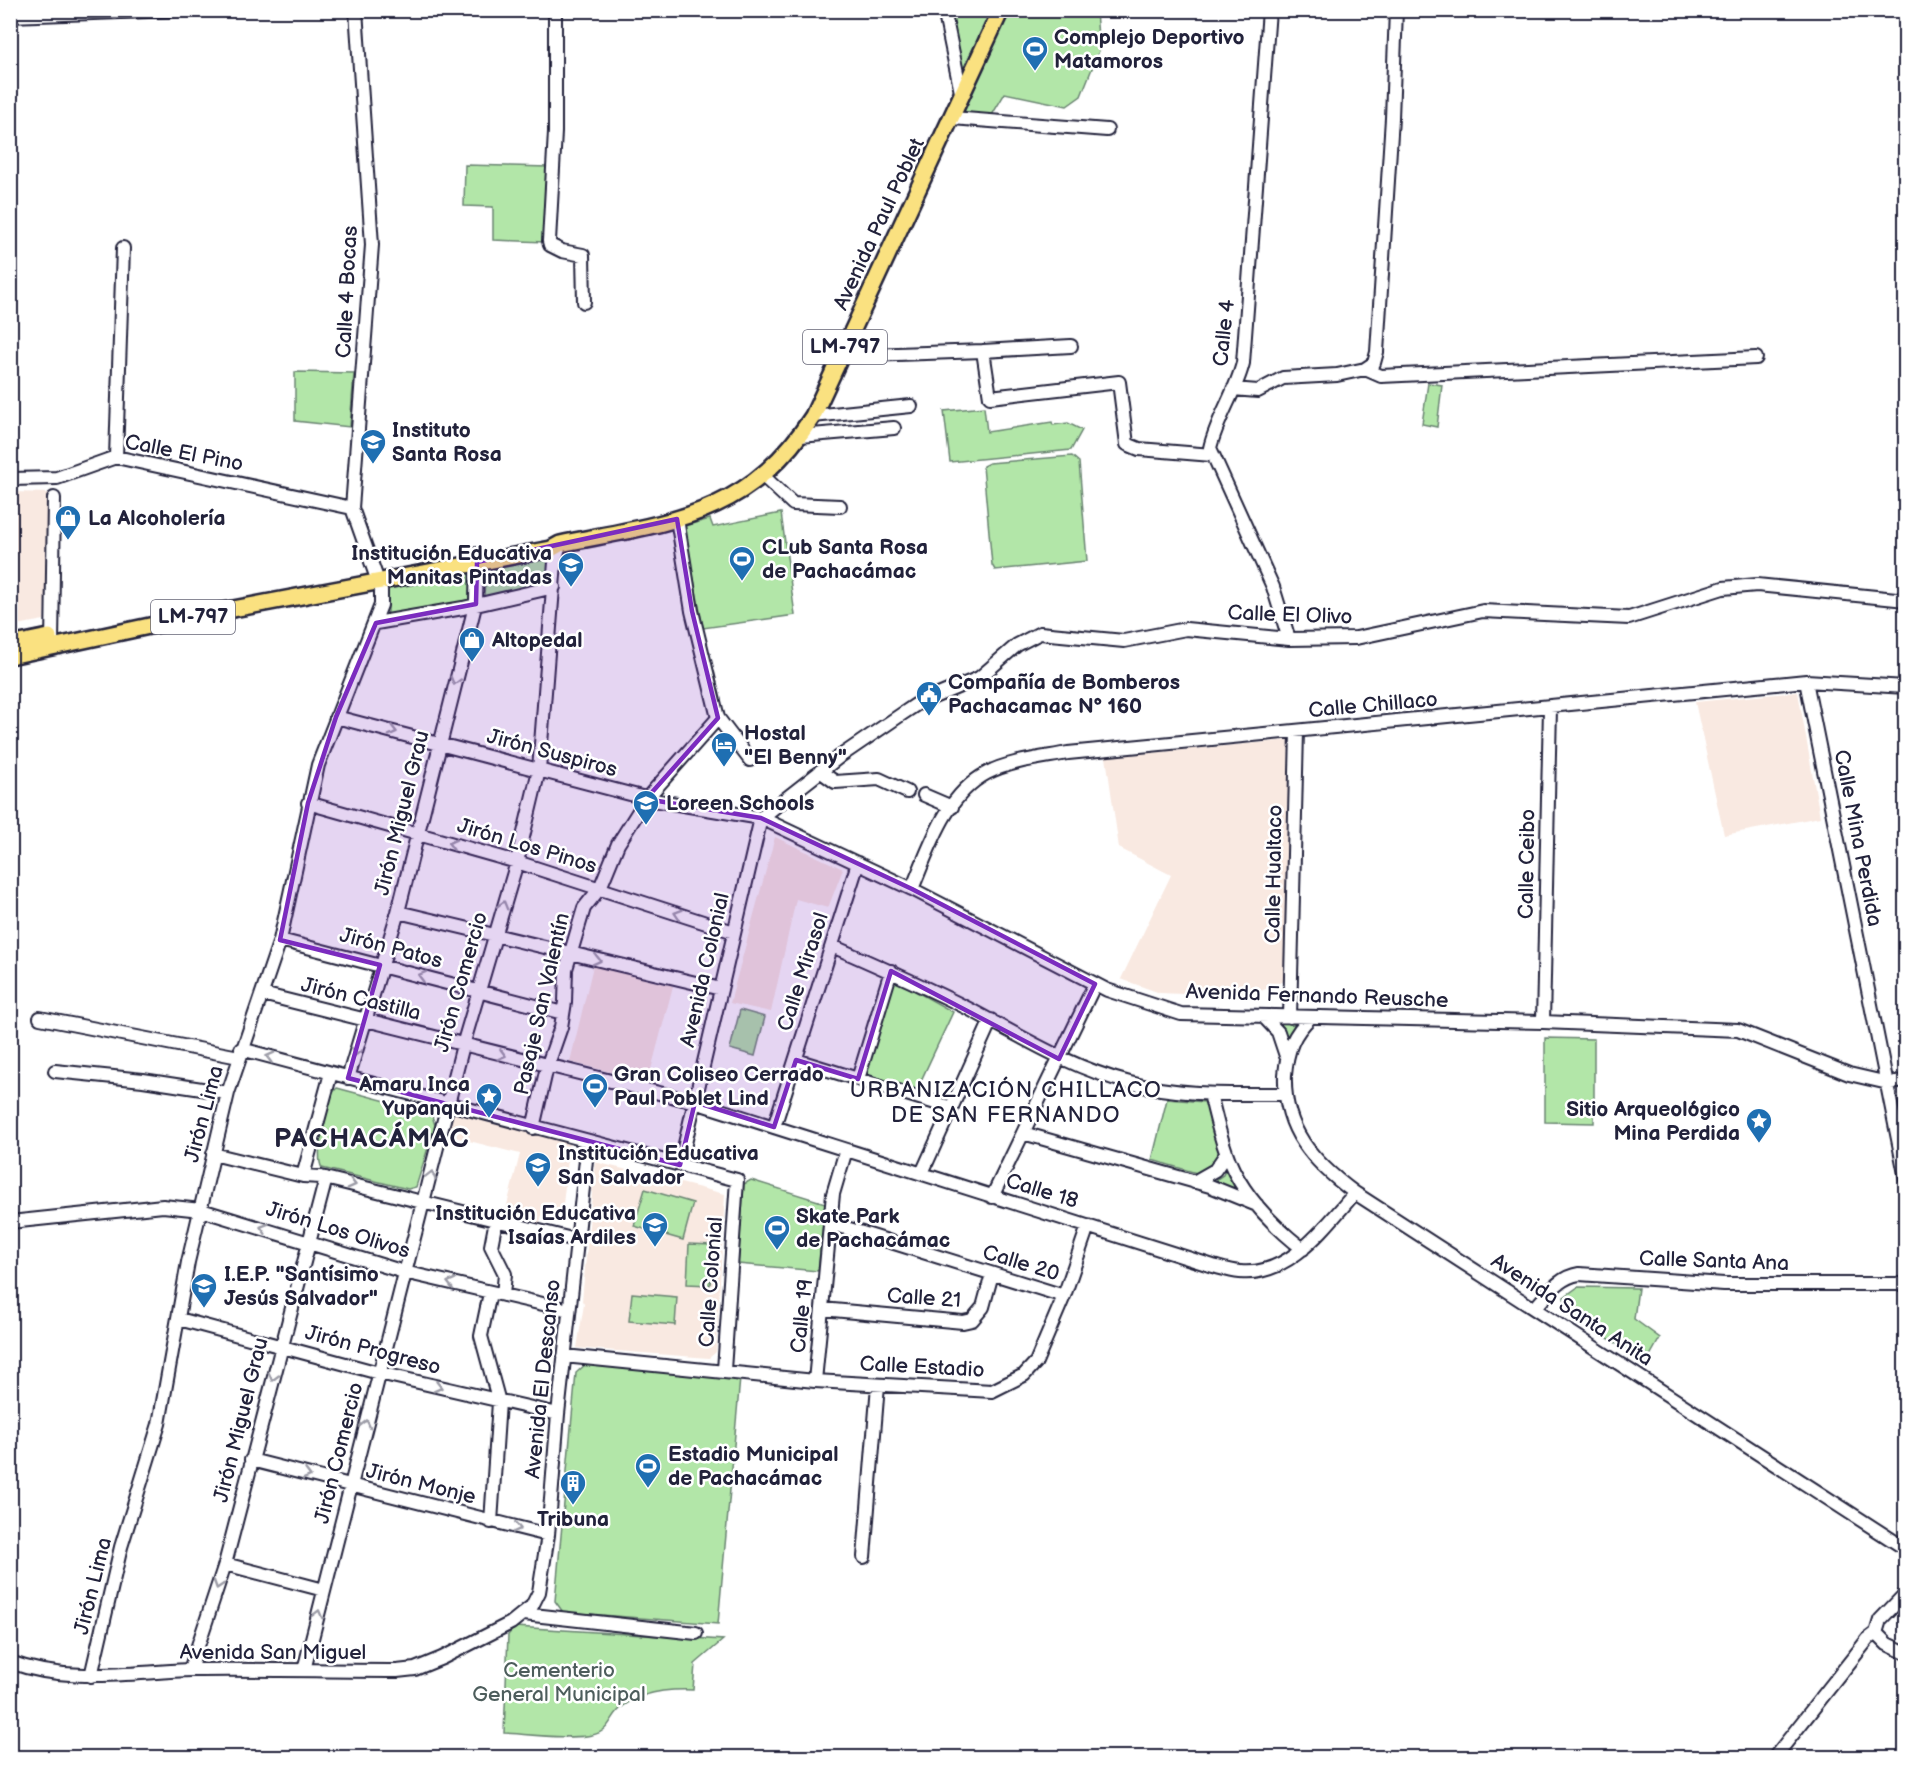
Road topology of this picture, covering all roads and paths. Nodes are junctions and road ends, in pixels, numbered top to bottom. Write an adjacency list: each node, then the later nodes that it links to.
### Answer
1 (176, 10): 8 (street)
2 (356, 10): 31 (street, Calle 4 Bocas)
3 (555, 10): 14 (street)
4 (944, 10): 10 (street)
5 (1001, 10): 10 (main road, Avenida Paul Poblet / LM-797)
6 (1269, 10): 20 (street, Calle 4)
7 (1396, 10): 19 (street)
8 (116, 11): 9 (street)
9 (10, 16)
10 (962, 97): 11 (main road, Avenida Paul Poblet / LM-797)
11 (952, 118): 12 (street); 17 (main road, Avenida Paul Poblet / LM-797)
12 (1107, 130)
13 (123, 248): 26 (street)
14 (584, 302)
15 (1071, 346): 16 (street)
16 (983, 351): 17 (street); 25 (street)
17 (840, 356): 22 (main road, Avenida Paul Poblet / LM-797)
18 (1756, 358): 19 (street)
19 (1365, 369): 20 (street)
20 (1233, 389): 25 (street, Calle 4)
21 (911, 406): 22 (street)
22 (813, 416): 24 (main road, Avenida Paul Poblet / LM-797)
23 (894, 428): 24 (street)
24 (800, 436): 27 (main road, Avenida Paul Poblet / LM-797)
25 (1212, 455): 40 (street)
26 (116, 457): 28 (street, Calle El Pino); 31 (street, Calle El Pino)
27 (762, 475): 30 (street); 32 (main road, Avenida Paul Poblet / LM-797)
28 (10, 479)
29 (54, 498): 41 (street)
30 (840, 506)
31 (352, 508): 35 (street, Calle 4 Bocas)
32 (677, 519): 33 (main road, Avenida Paul Poblet / LM-797); 48 (street)
33 (560, 544): 34 (main road, LM-797); 36 (street, Jirón Comercio)
34 (477, 558): 35 (main road, LM-797); 38 (street, Jirón Miguel Grau)
35 (376, 576): 39 (street, Jirón Lima); 41 (main road, LM-797)
36 (554, 587): 38 (street); 52 (street, Jirón Comercio)
37 (1905, 600): 40 (street, Calle El Olivo)
38 (475, 605): 39 (street); 50 (street, Jirón Miguel Grau, one-way to 50)
39 (376, 623): 47 (street, Jirón Lima)
40 (1289, 639): 53 (street, Calle El Olivo)
41 (52, 642): 42 (main road, LM-797); 43 (main road, LM-797)
42 (10, 645)
43 (10, 656)
44 (1806, 681): 45 (street, Calle Chillaco); 46 (street, Calle Chillaco); 96 (street, Calle Mina Perdida)
45 (1905, 687)
46 (1550, 708): 49 (street, Calle Chillaco); 84 (street, Calle Ceibo)
47 (336, 717): 50 (street, Jirón Suspiros, one-way to 50); 57 (street, Jirón Lima)
48 (718, 718): 51 (street); 56 (street, Pasaje San Valentín)
49 (1297, 732): 58 (street, Calle Chillaco); 79 (street, Calle Hualtaco)
50 (439, 742): 52 (street, Jirón Suspiros); 60 (street, Jirón Miguel Grau)
51 (750, 760)
52 (540, 770): 56 (street, Jirón Suspiros); 61 (street, Jirón Comercio)
53 (820, 771): 54 (street); 59 (street, Calle El Olivo)
54 (907, 792)
55 (924, 795): 58 (street)
56 (646, 798): 59 (street, Jirón Suspiros); 63 (street, Pasaje San Valentín)
57 (308, 803): 60 (street, Jirón Los Pinos); 68 (street, Jirón Lima)
58 (952, 807): 64 (street, Calle Chillaco)
59 (760, 818): 62 (street, Avenida Fernando Reusche); 66 (street, Avenida Colonial)
60 (416, 834): 61 (street, Jirón Los Pinos, one-way to 60); 65 (street, Jirón Miguel Grau)
61 (517, 861): 63 (street, Jirón Los Pinos); 67 (street, Jirón Comercio, one-way to 61)
62 (858, 863): 64 (street, Avenida Fernando Reusche); 69 (street, Calle Mirasol)
63 (600, 888): 66 (street, Jirón Los Pinos, one-way to 63); 70 (street, Pasaje San Valentín)
64 (912, 889): 73 (street, Avenida Fernando Reusche)
65 (398, 912): 67 (street); 71 (street, Jirón Miguel Grau)
66 (734, 932): 74 (street, Avenida Colonial)
67 (495, 935): 70 (street); 75 (street, Jirón Comercio)
68 (279, 940): 71 (street, Jirón Patos); 76 (street, Jirón Lima)
69 (832, 946): 72 (street); 89 (street, Calle Mirasol)
70 (570, 953): 74 (street, one-way to 74); 77 (street, Pasaje San Valentín)
71 (380, 965): 75 (street, Jirón Patos, one-way to 71); 82 (street, Jirón Miguel Grau)
72 (891, 971): 83 (street); 94 (street)
73 (1095, 984): 78 (street, Avenida Fernando Reusche); 88 (street)
74 (721, 989): 100 (street, Avenida Colonial)
75 (478, 991): 77 (street, Jirón Patos); 85 (street, Jirón Comercio)
76 (262, 994): 82 (street, Jirón Castilla); 86 (street, Jirón Lima)
77 (563, 1013): 90 (street, Pasaje San Valentín)
78 (1263, 1016): 79 (street, Avenida Fernando Reusche); 87 (street, Avenida Santa Anita)
79 (1290, 1017): 80 (street, Avenida Fernando Reusche)
80 (1311, 1017): 84 (street, Avenida Fernando Reusche); 87 (street, Avenida Santa Anita)
81 (40, 1018): 86 (street)
82 (365, 1020): 85 (street, Jirón Castilla); 93 (street, Jirón Miguel Grau, one-way to 93)
83 (991, 1020): 88 (street); 102 (street)
84 (1543, 1022): 96 (street, Avenida Fernando Reusche)
85 (463, 1045): 90 (street, Jirón Castilla, one-way to 90); 101 (street, Jirón Comercio)
86 (240, 1053): 92 (street, one-way to 86); 97 (street, Jirón Lima)
87 (1286, 1056): 99 (street, Avenida Santa Anita)
88 (1059, 1059): 98 (street); 105 (street)
89 (796, 1060): 94 (street); 103 (street, Calle Mirasol)
90 (547, 1067): 100 (street, Jirón Castilla); 104 (street, Pasaje San Valentín)
91 (55, 1071): 97 (street)
92 (331, 1073): 93 (street); 112 (street)
93 (348, 1078): 101 (street)
94 (858, 1079): 102 (street)
95 (1905, 1082): 96 (street, Avenida Fernando Reusche)
96 (1888, 1083): 114 (street, Calle Mina Perdida)
97 (228, 1093): 108 (street, Jirón Lima)
98 (1210, 1094): 99 (street); 109 (street)
99 (1284, 1094): 116 (street, Avenida Santa Anita)
100 (694, 1102): 103 (street, Calle 18); 110 (street, Avenida Colonial)
101 (448, 1105): 104 (street); 118 (street, Jirón Comercio, one-way to 101)
102 (952, 1108): 111 (street)
103 (774, 1127): 107 (street, Calle 18)
104 (533, 1128): 106 (street)
105 (1023, 1133): 115 (street); 117 (street)
106 (588, 1143): 110 (street); 125 (street, Avenida El Descanso)
107 (846, 1150): 111 (street, Calle 18); 123 (street, Calle 19)
108 (213, 1154): 112 (street); 120 (street, Jirón Lima)
109 (1226, 1154): 115 (street); 119 (street)
110 (680, 1165): 139 (street, Calle Colonial)
111 (922, 1173): 117 (street, Calle 18)
112 (303, 1176): 113 (street)
113 (326, 1178): 118 (street, one-way to 118); 126 (street, Jirón Miguel Grau)
114 (1905, 1179)
115 (1194, 1182): 119 (street)
116 (1354, 1192): 127 (street, Calle 18); 133 (street, Avenida Santa Anita)
117 (992, 1197): 124 (street, Calle 18)
118 (424, 1202): 121 (street); 128 (street, Jirón Comercio)
119 (1257, 1205): 127 (street)
120 (201, 1210): 122 (street, Jirón Los Olivos); 126 (street, Jirón Los Olivos, one-way to 120); 136 (street, Jirón Lima)
121 (496, 1220): 125 (street); 131 (street)
122 (10, 1222)
123 (830, 1223): 129 (street, Calle 20); 134 (street, Calle 19)
124 (1088, 1226): 127 (street, Calle 18); 132 (street, Calle Estadio)
125 (576, 1240): 135 (street, Avenida El Descanso)
126 (309, 1241): 128 (street, Jirón Los Olivos); 137 (street, Jirón Miguel Grau)
127 (1303, 1249)
128 (404, 1272): 131 (street, Jirón Los Olivos, one-way to 128); 140 (street, Jirón Comercio)
129 (992, 1274): 132 (street, Calle 20); 134 (street, Calle 21)
130 (1905, 1284): 133 (street, Calle Santa Ana)
131 (496, 1294): 135 (street, Jirón Los Olivos); 143 (street)
132 (1064, 1296): 142 (street, Calle Estadio)
133 (1535, 1308): 149 (street, Avenida Santa Anita)
134 (822, 1309): 141 (street, Calle 19)
135 (569, 1310): 138 (street, Avenida El Descanso)
136 (179, 1319): 137 (street, Jirón Progreso); 161 (street, Jirón Lima)
137 (280, 1346): 140 (street, Jirón Progreso); 145 (street, Jirón Miguel Grau, one-way to 145)
138 (564, 1356): 139 (street, Calle Colonial); 144 (street, Avenida El Descanso)
139 (724, 1370): 141 (street, Calle Estadio)
140 (379, 1373): 143 (street, Jirón Progreso, one-way to 143); 146 (street, Jirón Comercio, one-way to 140)
141 (815, 1381): 142 (street, Calle Estadio)
142 (878, 1386): 150 (street)
143 (499, 1402): 144 (street, Jirón Progreso); 147 (street)
144 (558, 1414): 148 (street, Avenida El Descanso)
145 (251, 1460): 146 (street, Jirón Monje, one-way to 146); 151 (street, Jirón Miguel Grau)
146 (351, 1486): 147 (street, Jirón Monje); 152 (street, Jirón Comercio)
147 (491, 1522): 148 (street, Jirón Monje, one-way to 148)
148 (548, 1535): 154 (street, Avenida El Descanso)
149 (1905, 1549)
150 (864, 1557)
151 (225, 1564): 152 (street); 159 (street, Jirón Miguel Grau, one-way to 159)
152 (324, 1590): 160 (street, Jirón Comercio, one-way to 152)
153 (1905, 1593): 156 (street)
154 (524, 1614): 155 (street); 160 (street, Avenida San Miguel)
155 (696, 1633)
156 (1879, 1636): 157 (street); 162 (street)
157 (1905, 1653)
158 (10, 1662): 161 (street, Avenida San Miguel)
159 (190, 1670): 160 (street, Avenida San Miguel); 161 (street, Avenida San Miguel)
160 (304, 1670)
161 (91, 1676)
162 (1774, 1758)

